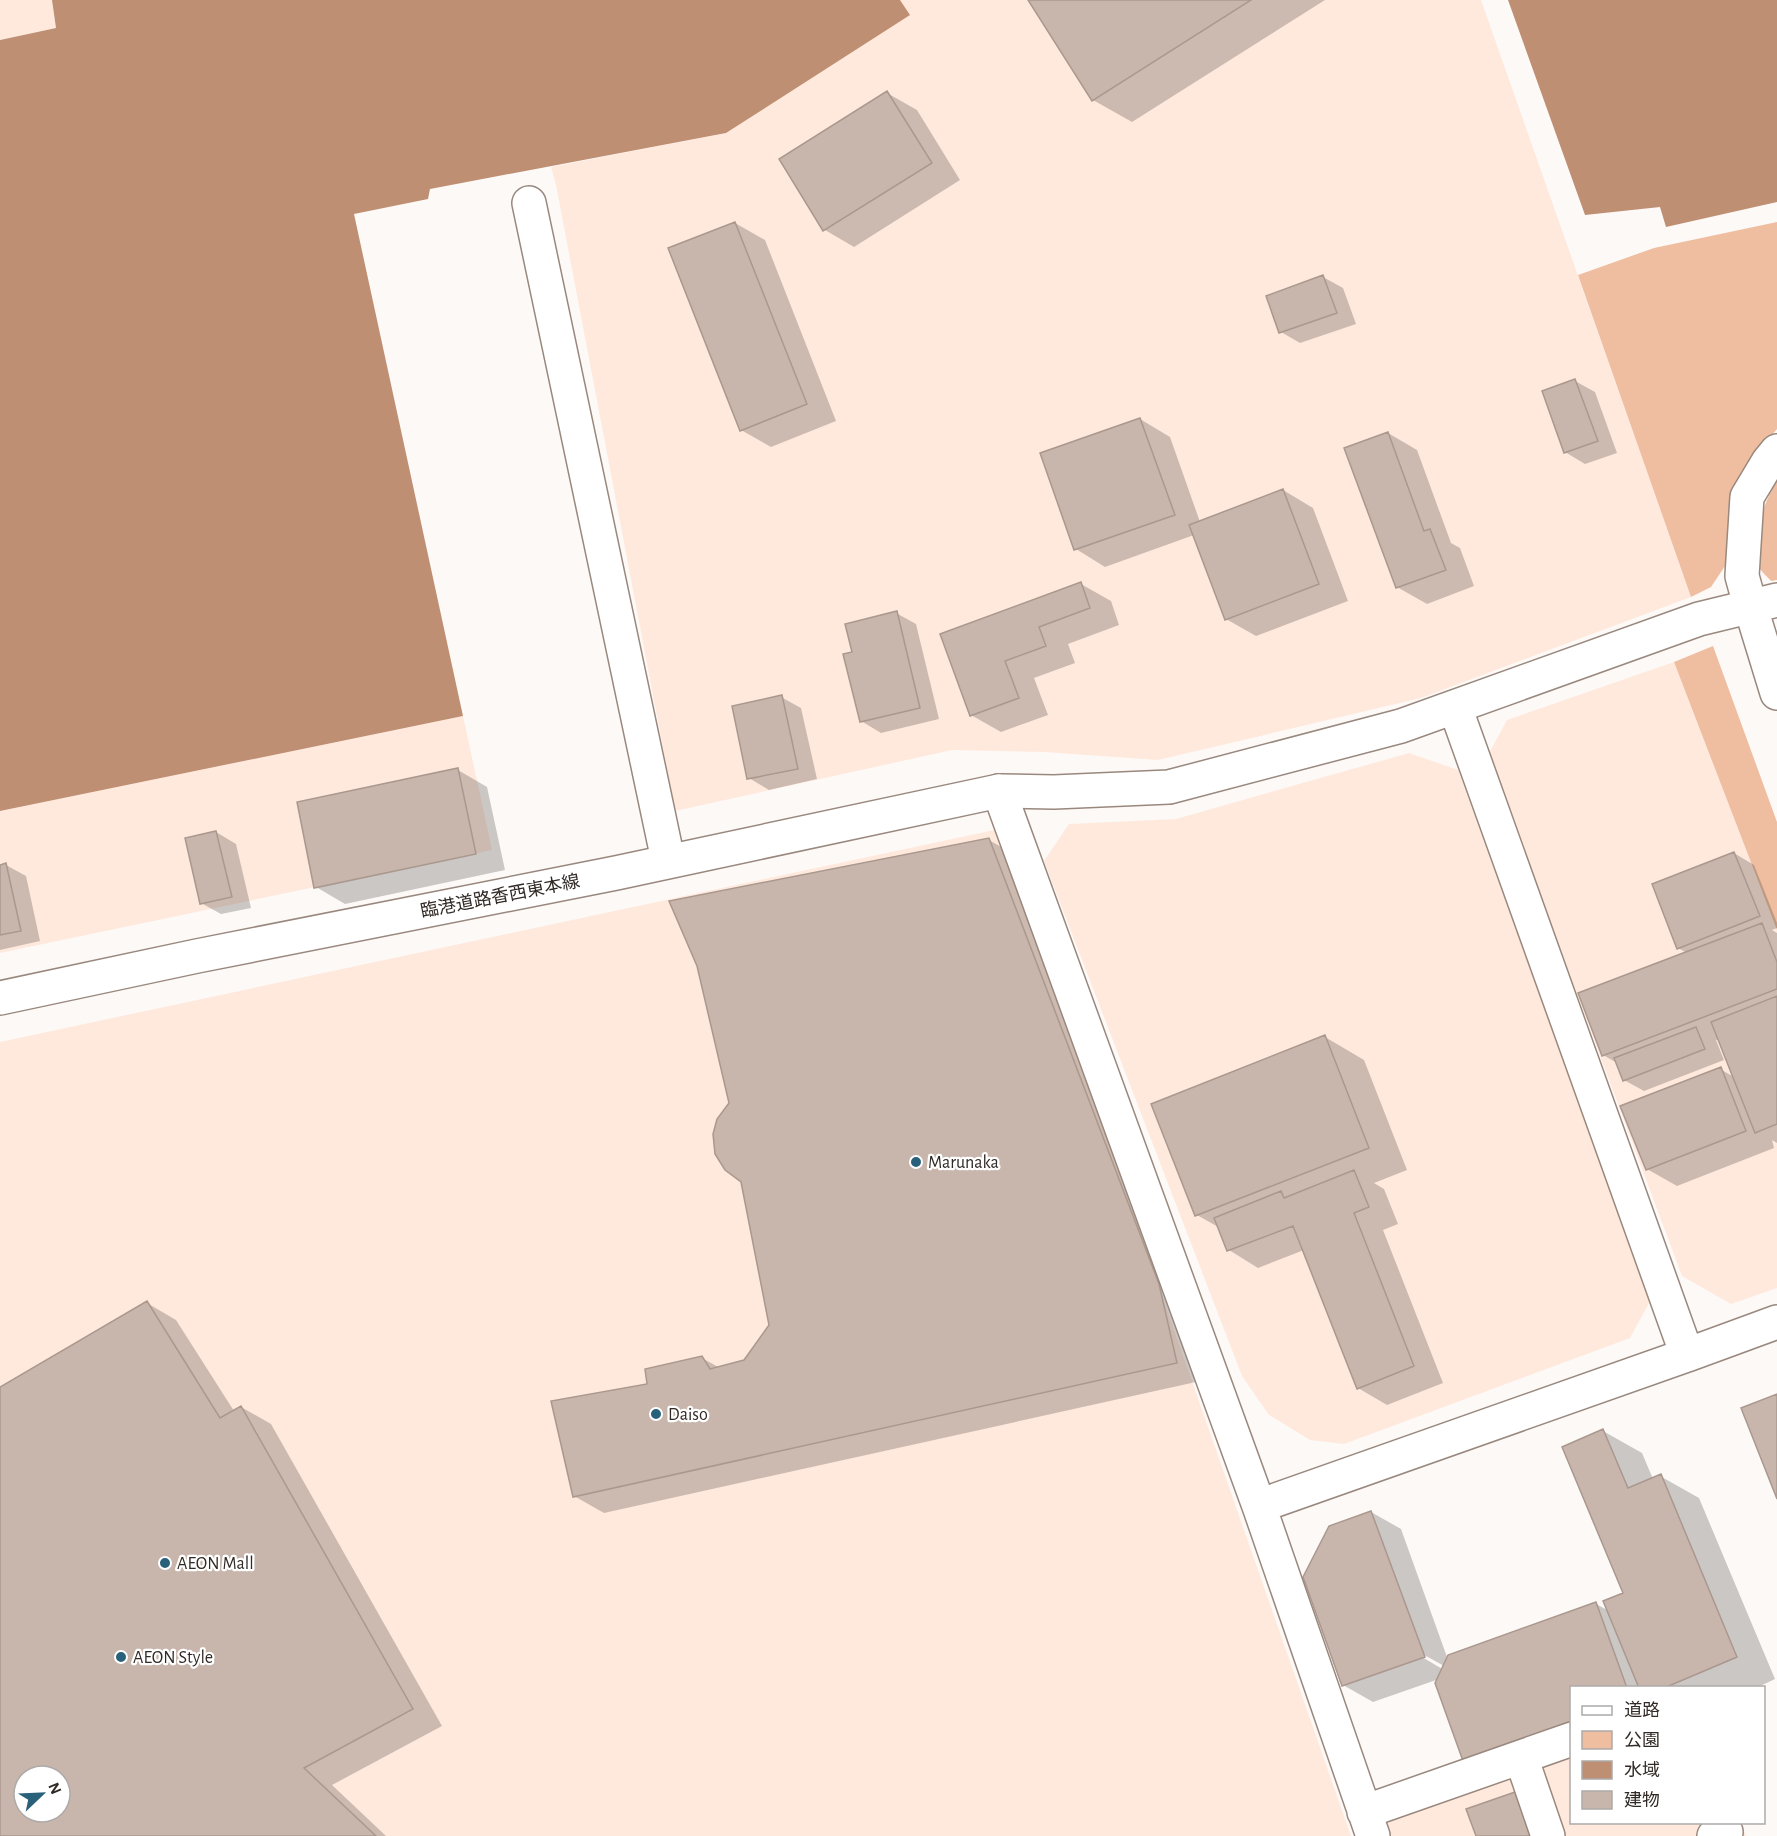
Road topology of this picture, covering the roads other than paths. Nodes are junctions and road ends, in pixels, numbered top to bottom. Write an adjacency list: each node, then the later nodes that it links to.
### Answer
1 (529, 203): 7 (street)
2 (1777, 451): 3 (street)
3 (1763, 602): 4 (street); 5 (street, 臨港道路香西東本線)
4 (1777, 693)
5 (1455, 707): 6 (street, 臨港道路香西東本線); 10 (street)
6 (999, 791): 7 (street, 臨港道路香西東本線); 11 (street)
7 (668, 860): 8 (street, 臨港道路香西東本線)
8 (0, 998)
9 (1777, 1322): 10 (street)
10 (1687, 1355): 11 (street)
11 (1259, 1506): 14 (street)
12 (1570, 1740): 13 (street)
13 (1521, 1757): 14 (street); 15 (street)
14 (1368, 1824)
15 (1548, 1836)

